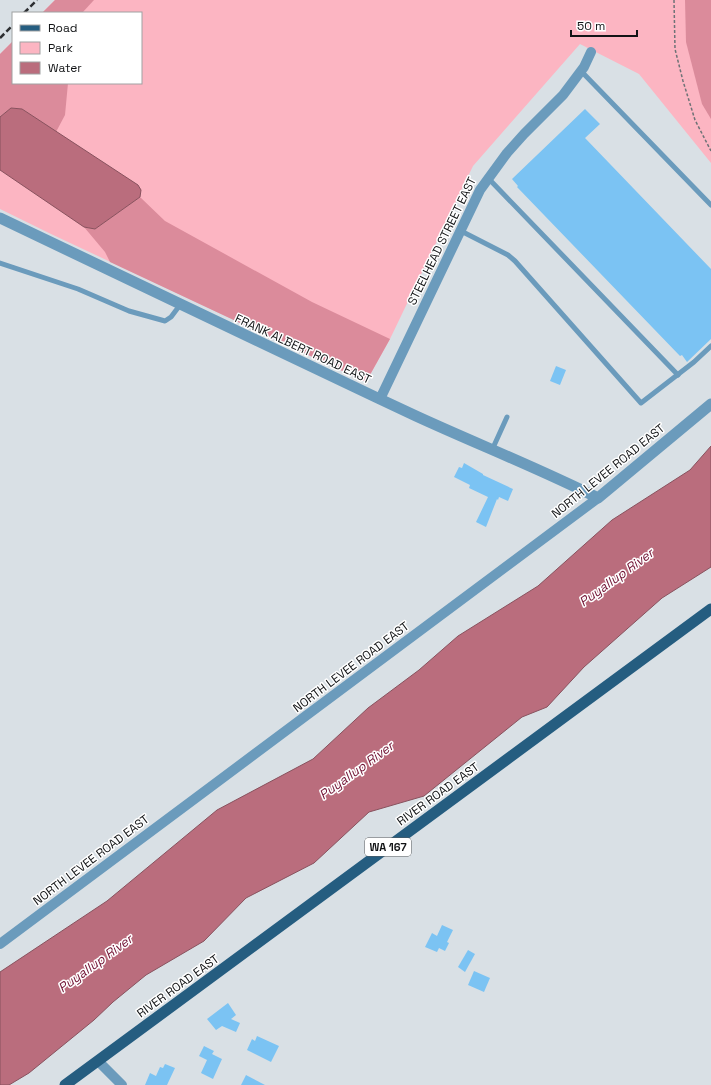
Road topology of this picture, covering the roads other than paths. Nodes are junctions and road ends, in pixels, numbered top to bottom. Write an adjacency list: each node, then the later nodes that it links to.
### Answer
1 (591, 52): 2 (street, STEELHEAD STREET EAST)
2 (581, 71): 3 (street, STEELHEAD STREET EAST); 4 (lane)
3 (488, 178): 6 (street, STEELHEAD STREET EAST); 10 (lane)
4 (711, 205)
5 (0, 218): 8 (street, FRANK ALBERT ROAD EAST)
6 (461, 231): 10 (lane); 11 (street, STEELHEAD STREET EAST)
7 (0, 263): 8 (lane)
8 (180, 305): 11 (street, FRANK ALBERT ROAD EAST)
9 (711, 346): 10 (lane)
10 (678, 375)
11 (380, 399): 14 (street, FRANK ALBERT ROAD EAST)
12 (711, 404): 15 (street, NORTH LEVEE ROAD EAST)
13 (507, 417): 14 (lane)
14 (492, 450): 15 (street, FRANK ALBERT ROAD EAST)
15 (598, 498): 17 (street, NORTH LEVEE ROAD EAST)
16 (711, 609): 18 (main road, RIVER ROAD EAST / WA 167)
17 (0, 944)
18 (98, 1061): 19 (main road, RIVER ROAD EAST / WA 167); 20 (street)
19 (65, 1085)
20 (122, 1085)

